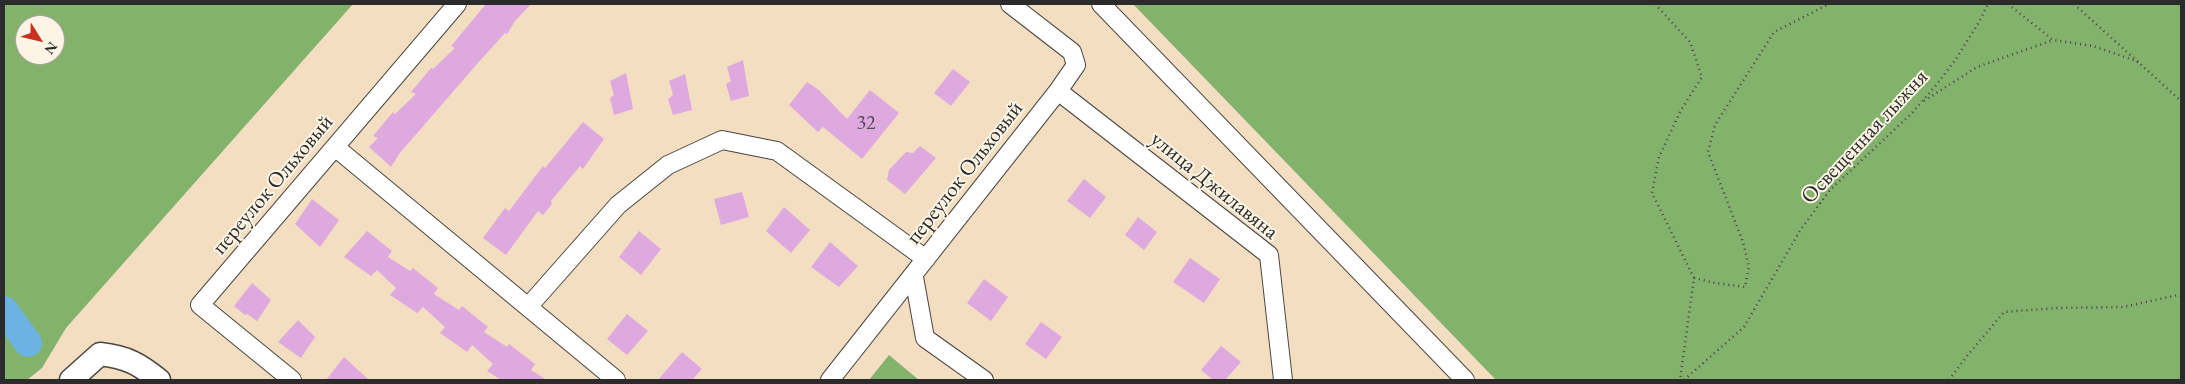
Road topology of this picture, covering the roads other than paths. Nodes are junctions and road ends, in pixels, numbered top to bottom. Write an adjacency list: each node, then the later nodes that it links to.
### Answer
1 (457, 4): 5 (street, переулок Ольховый)
2 (1010, 4): 4 (street, переулок Ольховый)
3 (1101, 4): 16 (street)
4 (1058, 91): 6 (street, переулок Ольховый); 15 (street, улица Джилавяна)
5 (335, 148): 8 (street); 11 (street, переулок Ольховый)
6 (926, 259): 7 (street, переулок Ольховый); 8 (street)
7 (914, 276): 13 (street, переулок Ольховый); 14 (street)
8 (528, 307): 12 (street)
9 (71, 380): 10 (main road)
10 (159, 380)
11 (292, 380)
12 (616, 380)
13 (830, 380)
14 (984, 380)
15 (1283, 380)
16 (1465, 380)

